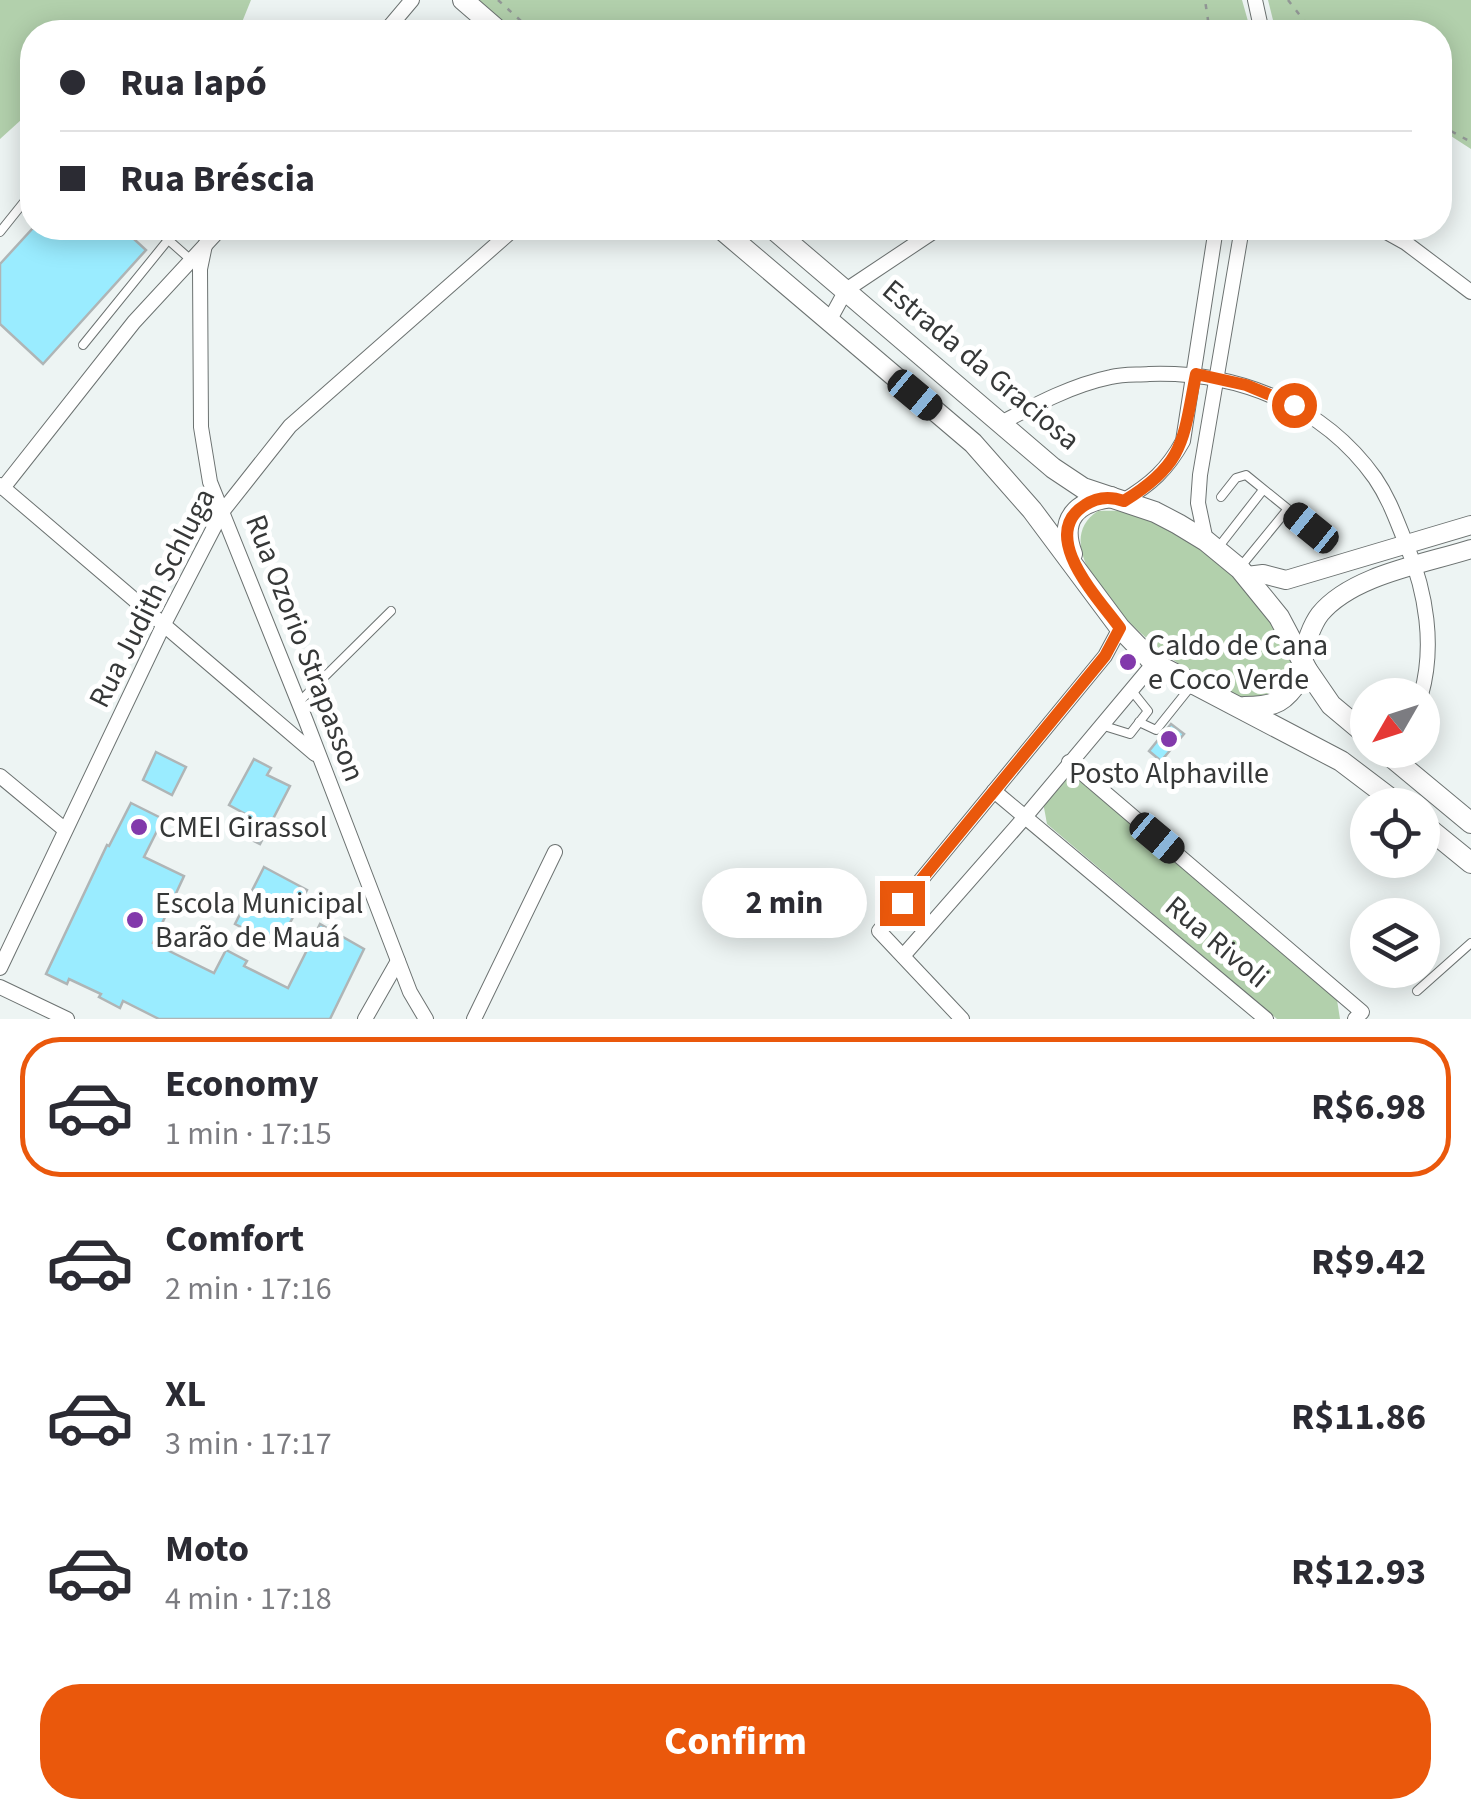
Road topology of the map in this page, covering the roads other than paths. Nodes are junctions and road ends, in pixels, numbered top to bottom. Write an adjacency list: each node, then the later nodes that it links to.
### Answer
1 (412, 0): 3 (street)
2 (463, 0): 4 (main road)
3 (395, 20)
4 (486, 20)
5 (20, 207): 6 (lane)
6 (0, 232)
7 (168, 240): 17 (lane); 21 (lane)
8 (211, 240): 16 (street)
9 (501, 240): 30 (street, Rua Judith Schluga)
10 (734, 240): 20 (main road)
11 (786, 240): 18 (main road, Estrada da Graciosa)
12 (922, 240): 18 (street)
13 (1214, 240): 22 (street)
14 (1240, 240): 23 (street)
15 (1402, 240): 19 (street)
16 (206, 246): 17 (street); 30 (street, Rua Ozorio Strapasson)
17 (191, 260): 25 (street)
18 (846, 290): 20 (street); 24 (main road, Estrada da Graciosa)
19 (1471, 292)
20 (828, 322): 37 (main road)
21 (83, 345)
22 (1196, 374): 23 (street); 24 (street); 28 (street)
23 (1219, 378): 33 (street); 34 (street)
24 (1000, 424): 28 (main road, Estrada da Graciosa)
25 (2, 487): 40 (street)
26 (1263, 490): 27 (lane); 29 (lane); 33 (lane)
27 (1222, 497)
28 (1118, 499): 33 (main road, Estrada da Graciosa); 37 (main road)
29 (1287, 510): 32 (lane); 38 (lane)
30 (222, 512): 40 (street, Rua Judith Schluga); 47 (street, Rua Ozorio Strapasson)
31 (1471, 525): 34 (street)
32 (1325, 539)
33 (1211, 545): 38 (main road, Estrada da Graciosa)
34 (1407, 546): 36 (street); 38 (street)
35 (1471, 549): 36 (street)
36 (1417, 566): 43 (street); 44 (street)
37 (1079, 572): 41 (main road)
38 (1243, 572): 43 (main road, Estrada da Graciosa)
39 (392, 611): 47 (lane)
40 (163, 626): 52 (street); 60 (street, Rua Judith Schluga)
41 (1120, 628): 42 (main road); 57 (street)
42 (1154, 662): 45 (main road); 46 (street)
43 (1304, 664): 48 (main road); 49 (main road, Estrada da Graciosa)
44 (1423, 678)
45 (1192, 685): 48 (main road); 50 (lane)
46 (1131, 690): 50 (lane); 51 (street)
47 (299, 702): 52 (street, Rua Ozorio Strapasson)
48 (1236, 707): 56 (main road)
49 (1350, 721)
50 (1140, 722): 51 (lane)
51 (1101, 725): 53 (street)
52 (318, 756): 66 (street, Rua Ozorio Strapasson)
53 (1069, 762): 58 (street); 70 (street)
54 (1410, 768): 59 (main road)
55 (0, 776): 60 (street)
56 (1376, 788)
57 (994, 791): 58 (street, Rua Rivoli); 65 (street)
58 (1025, 817): 65 (street); 76 (street, Rua Rivoli)
59 (1471, 823)
60 (64, 829): 67 (street, Rua Judith Schluga)
61 (1440, 838): 63 (main road)
62 (556, 852): 74 (street)
63 (1471, 863)
64 (1471, 942): 69 (lane)
65 (903, 956): 75 (street)
66 (398, 961): 72 (street); 73 (street, Rua Ozorio Strapasson)
67 (0, 968)
68 (0, 987): 71 (street)
69 (1417, 991)
70 (1358, 1016)
71 (67, 1019)
72 (365, 1019)
73 (426, 1019)
74 (474, 1019)
75 (962, 1019)
76 (1266, 1019)

